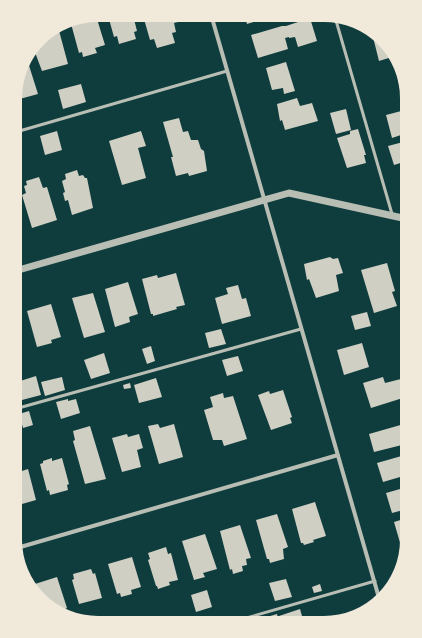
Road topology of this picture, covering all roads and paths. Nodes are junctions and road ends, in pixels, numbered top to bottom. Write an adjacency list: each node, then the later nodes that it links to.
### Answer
1 (213, 22): 3 (street)
2 (337, 24): 6 (lane)
3 (227, 71): 4 (lane); 5 (street)
4 (22, 130)
5 (264, 200): 6 (street); 8 (street); 9 (street)
6 (393, 216): 7 (street)
7 (400, 218)
8 (22, 269)
9 (301, 329): 10 (lane); 11 (street)
10 (22, 407)
11 (338, 455): 12 (street); 13 (street)
12 (22, 546)
13 (375, 581): 14 (street); 15 (lane)
14 (378, 593)
15 (253, 616)

